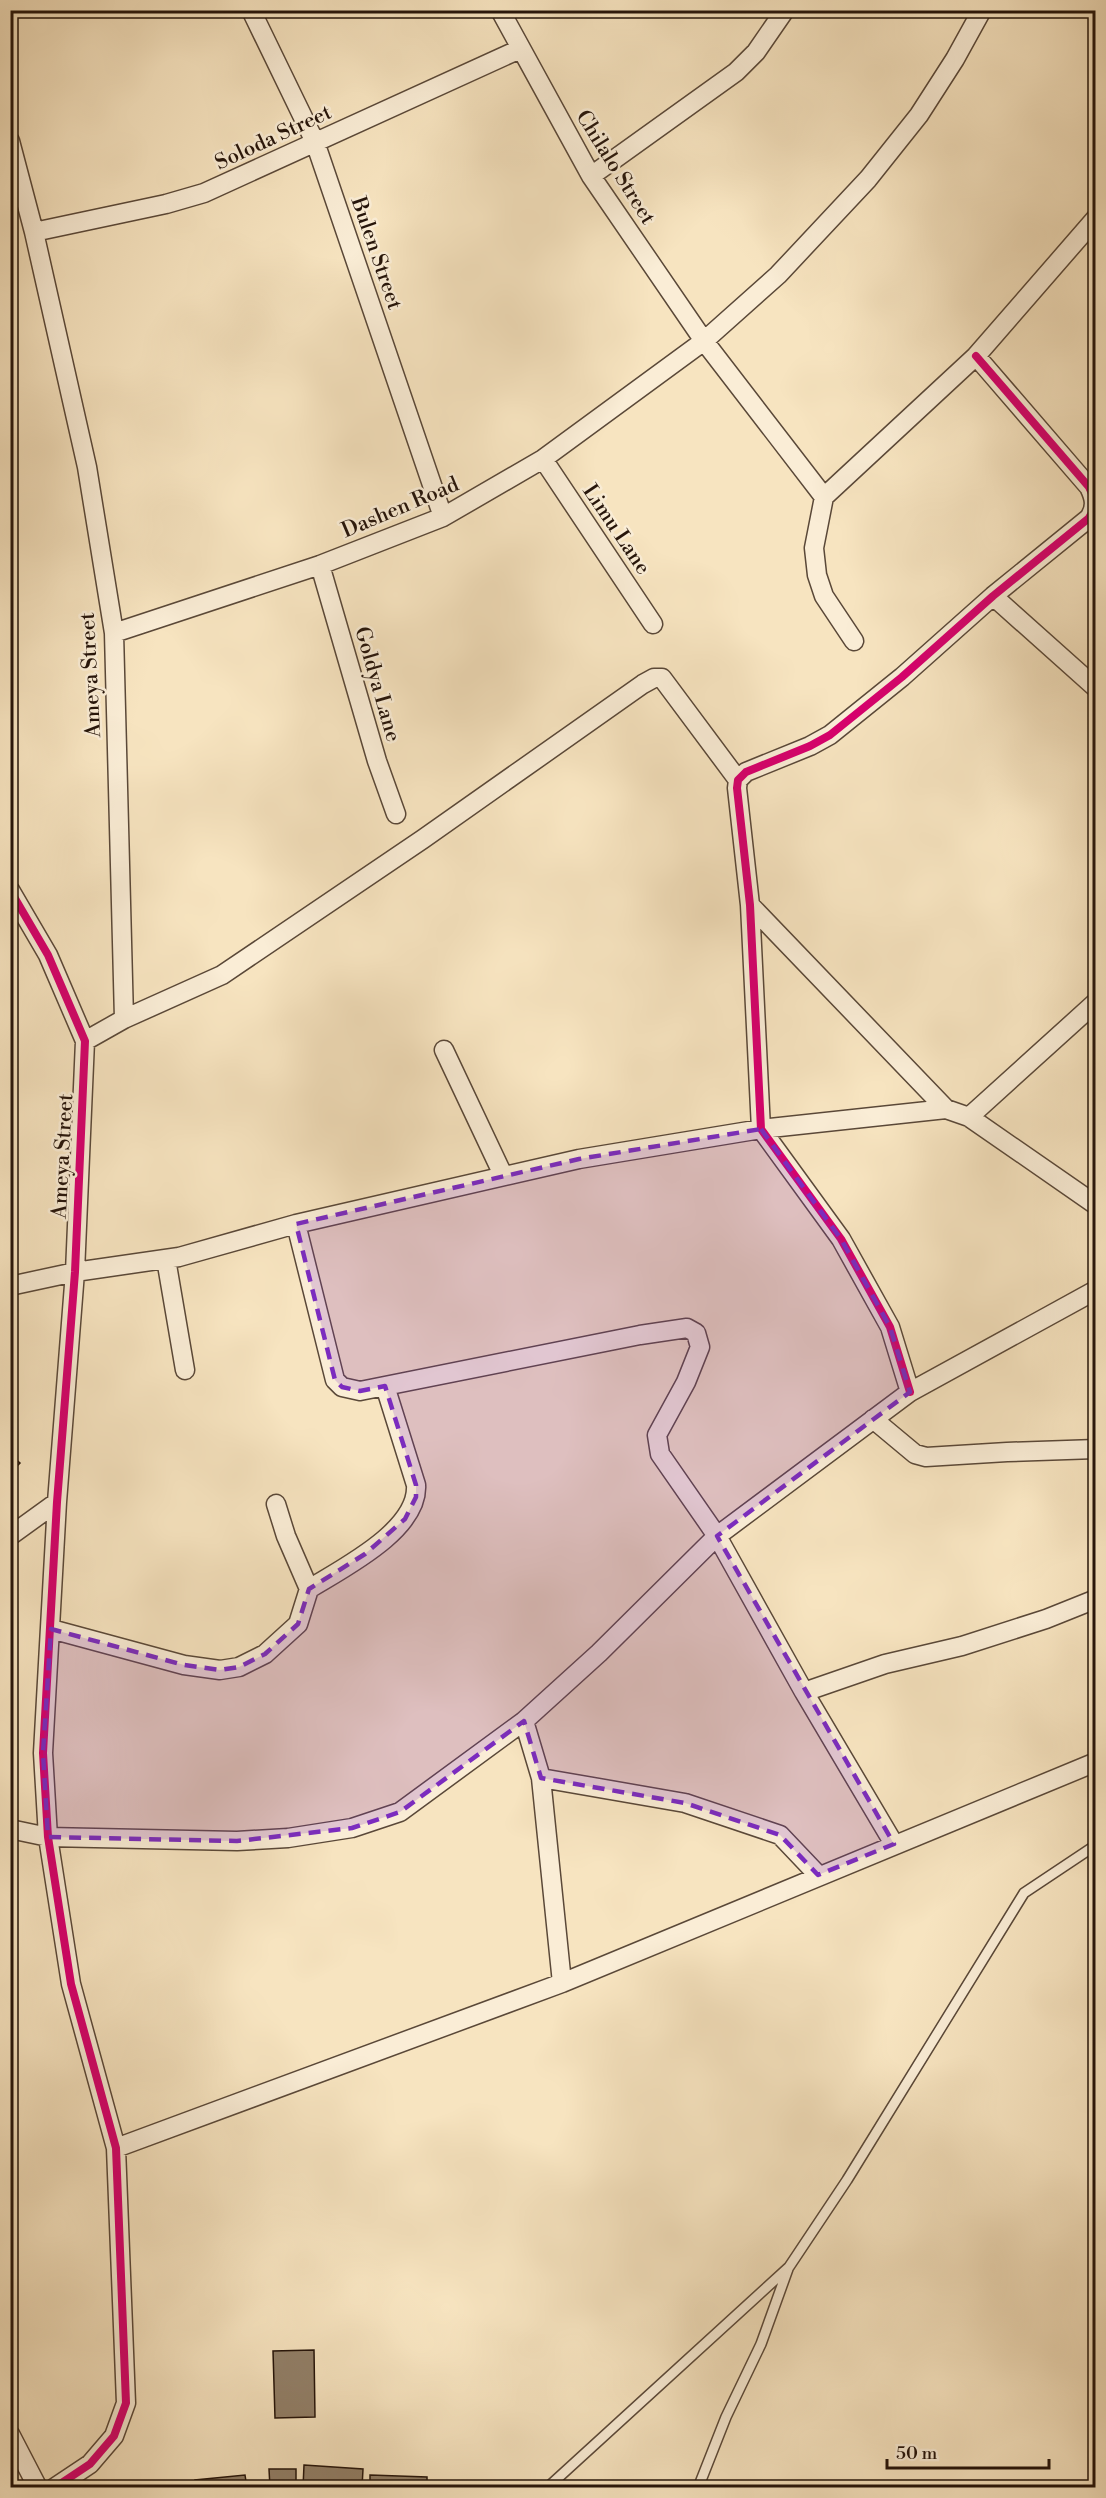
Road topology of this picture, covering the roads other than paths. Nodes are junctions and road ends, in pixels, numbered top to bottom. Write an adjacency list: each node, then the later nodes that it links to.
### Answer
1 (251, 10): 7 (street, Bulen Street)
2 (500, 10): 5 (street, Chilalo Street)
3 (785, 10): 8 (street)
4 (982, 10): 11 (street, Dashen Road)
5 (520, 49): 7 (street, Soloda Street); 8 (street, Chilalo Street)
6 (10, 141): 10 (street, Ameya Street)
7 (315, 142): 10 (street, Soloda Street); 15 (street, Bulen Street)
8 (591, 176): 11 (street, Chilalo Street)
9 (1095, 218): 12 (street)
10 (34, 232): 19 (street, Ameya Street)
11 (704, 341): 13 (street, Dashen Road); 14 (street, Chilalo Street)
12 (976, 356): 14 (street); 17 (street)
13 (543, 459): 15 (street, Dashen Road); 18 (street, Limu Lane)
14 (824, 497): 20 (street)
15 (443, 518): 16 (street, Dashen Road)
16 (320, 565): 19 (street, Dashen Road); 23 (street, Goldya Lane)
17 (993, 596): 21 (street); 22 (street)
18 (653, 624)
19 (114, 633): 27 (street, Ameya Street)
20 (854, 641)
21 (1095, 688)
22 (738, 780): 25 (street); 27 (street)
23 (396, 814)
24 (10, 890): 28 (street)
25 (750, 905): 30 (street); 32 (street)
26 (1095, 1002): 31 (street)
27 (124, 1019): 28 (street)
28 (85, 1041): 37 (street, Ameya Street)
29 (444, 1050): 33 (street)
30 (946, 1109): 31 (street); 32 (street)
31 (969, 1117): 34 (street)
32 (761, 1129): 33 (street); 42 (street)
33 (503, 1175): 35 (street)
34 (1095, 1205)
35 (296, 1224): 36 (street); 41 (street)
36 (166, 1259): 37 (street); 40 (street)
37 (75, 1272): 38 (street); 45 (street, Ameya Street)
38 (10, 1286)
39 (1095, 1290): 42 (street)
40 (185, 1370)
41 (385, 1386): 48 (street); 49 (street)
42 (910, 1392): 43 (street)
43 (873, 1419): 44 (street); 48 (street)
44 (1095, 1449)
45 (57, 1502): 47 (street); 51 (street, Ameya Street)
46 (276, 1504): 49 (street)
47 (10, 1536)
48 (717, 1536): 52 (street); 53 (street)
49 (309, 1589): 51 (street)
50 (1095, 1599): 52 (street)
51 (51, 1629): 57 (street, Ameya Street)
52 (804, 1692): 58 (street)
53 (525, 1721): 55 (street); 57 (street)
54 (1095, 1762): 58 (street)
55 (541, 1779): 60 (street); 61 (street)
56 (10, 1829): 57 (street)
57 (48, 1837): 62 (street, Ameya Street)
58 (894, 1844): 60 (street)
59 (1095, 1845): 63 (lane)
60 (818, 1875): 61 (street)
61 (562, 1983): 62 (street)
62 (116, 2148): 66 (street, Ameya Street)
63 (789, 2267): 67 (lane); 68 (lane)
64 (10, 2434): 65 (street)
65 (38, 2487)
66 (54, 2487)
67 (547, 2487)
68 (698, 2487)

